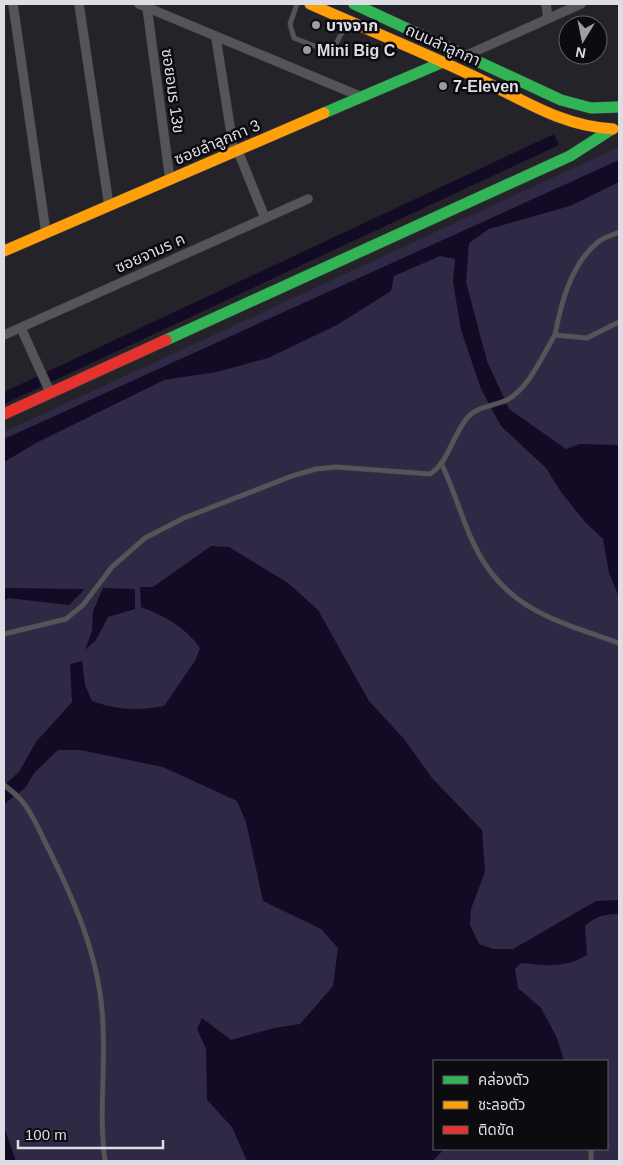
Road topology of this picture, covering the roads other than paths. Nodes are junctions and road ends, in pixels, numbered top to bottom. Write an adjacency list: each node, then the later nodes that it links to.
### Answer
1 (13, 4): 23 (street)
2 (79, 4): 20 (street)
3 (297, 4): 10 (lane)
4 (310, 4): 10 (street, ถนนลำลูกกา)
5 (354, 4): 12 (street, ถนนลำลูกกา)
6 (581, 4): 9 (street)
7 (143, 5): 11 (street); 18 (street, ซอยอมร 13ข)
8 (543, 5): 9 (street)
9 (548, 18): 12 (street)
10 (347, 20): 13 (street, ถนนลำลูกกา)
11 (216, 38): 14 (street); 17 (street)
12 (467, 55): 15 (street, ถนนลำลูกกา)
13 (443, 62): 14 (street, ซอยลำลูกกา 3); 16 (street, ถนนลำลูกกา)
14 (362, 97): 17 (street, ซอยลำลูกกา 3)
15 (619, 107)
16 (616, 128): 29 (street)
17 (236, 152): 18 (street, ซอยลำลูกกา 3); 21 (street)
18 (170, 180): 20 (street, ซอยลำลูกกา 3)
19 (308, 199): 21 (street, ซอยจามร ค)
20 (109, 206): 23 (street, ซอยลำลูกกา 3)
21 (265, 218): 26 (street, ซอยจามร ค)
22 (619, 232): 28 (lane)
23 (46, 233): 24 (street, ซอยลำลูกกา 3)
24 (4, 251)
25 (619, 322): 28 (lane)
26 (20, 328): 27 (street, ซอยจามร ค); 29 (street)
27 (4, 335)
28 (555, 335): 31 (lane)
29 (48, 388): 30 (street)
30 (4, 414)
31 (442, 463): 32 (lane); 33 (lane)
32 (4, 634)
33 (619, 643)
34 (4, 785): 35 (lane)
35 (105, 1161)

